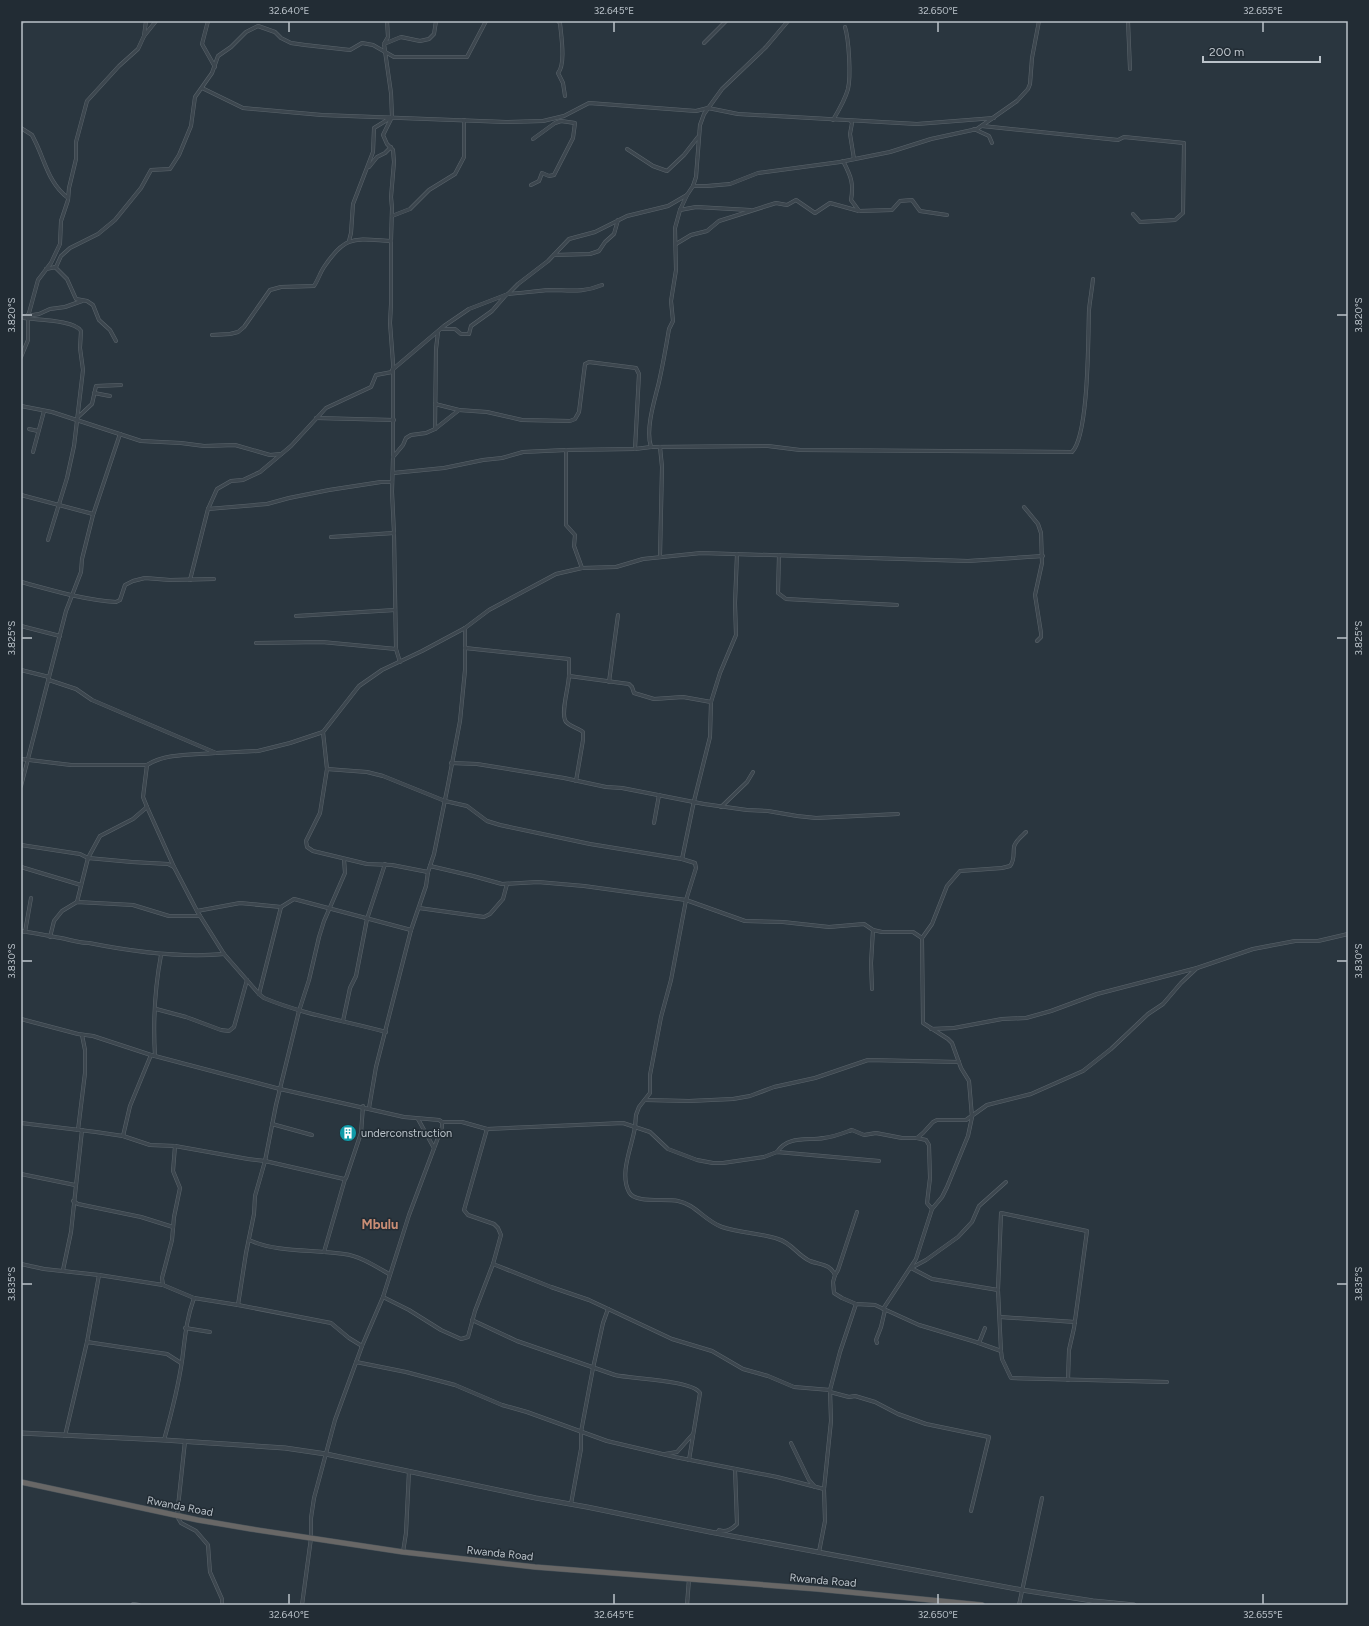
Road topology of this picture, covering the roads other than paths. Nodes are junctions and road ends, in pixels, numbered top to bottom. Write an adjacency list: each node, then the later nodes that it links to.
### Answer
1 (146, 21): 13 (street)
2 (156, 21): 13 (street)
3 (208, 21): 17 (street)
4 (387, 21): 15 (street)
5 (436, 21): 15 (street)
6 (486, 21): 16 (street)
7 (558, 21): 20 (street)
8 (726, 21): 14 (street)
9 (788, 21): 21 (street)
10 (1039, 21): 23 (street)
11 (1128, 21): 18 (street)
12 (845, 27): 25 (street)
13 (144, 36): 41 (street)
14 (704, 43)
15 (384, 44): 16 (street)
16 (386, 51): 17 (street); 22 (street)
17 (215, 67): 19 (street)
18 (1130, 69)
19 (202, 88): 22 (street); 53 (street)
20 (565, 96)
21 (708, 108): 24 (street); 25 (street); 30 (street)
22 (392, 117): 24 (street); 33 (street); 37 (street)
23 (994, 118): 26 (street); 27 (street)
24 (464, 120): 47 (street)
25 (833, 120): 26 (street)
26 (851, 121): 35 (street)
27 (982, 126): 29 (street); 45 (street)
28 (21, 128): 41 (street)
29 (974, 129): 32 (street); 35 (street)
30 (699, 136): 34 (street); 39 (street)
31 (533, 139): 38 (street)
32 (992, 143)
33 (391, 147): 37 (street); 47 (street)
34 (627, 149)
35 (854, 159): 36 (street)
36 (843, 161): 39 (street); 44 (street)
37 (368, 168): 49 (street)
38 (531, 185)
39 (693, 186): 40 (street)
40 (687, 195): 42 (street); 48 (street)
41 (68, 198): 54 (street)
42 (680, 210): 43 (street); 51 (street)
43 (753, 210): 44 (street); 51 (street)
44 (858, 211): 46 (street)
45 (1133, 214)
46 (947, 215)
47 (392, 216): 50 (street)
48 (618, 220): 52 (street); 52 (street)
49 (348, 241): 50 (street); 63 (street)
50 (391, 241): 66 (street)
51 (676, 244): 81 (street)
52 (554, 255): 57 (street)
53 (55, 267): 54 (street); 58 (street)
54 (46, 269): 60 (street)
55 (1093, 279): 82 (street)
56 (602, 285): 57 (street)
57 (507, 295): 61 (street); 61 (street)
58 (82, 300): 60 (street); 64 (street)
59 (22, 317): 60 (street)
60 (28, 317): 65 (street); 75 (street)
61 (442, 329): 62 (street)
62 (438, 332): 66 (street); 70 (street)
63 (212, 335)
64 (116, 341)
65 (21, 357)
66 (392, 371): 74 (street); 76 (street)
67 (121, 385): 68 (street)
68 (94, 393): 69 (street); 75 (street)
69 (110, 396)
70 (435, 404): 72 (street); 78 (street)
71 (21, 406): 73 (street)
72 (460, 410): 78 (street); 83 (street)
73 (44, 411): 75 (street); 79 (street)
74 (316, 418): 76 (street); 86 (street)
75 (78, 419): 80 (street); 91 (street)
76 (394, 420): 87 (street)
77 (29, 429): 79 (street)
78 (435, 429): 87 (street)
79 (38, 431): 85 (street)
80 (120, 434): 86 (street); 94 (street)
81 (651, 447): 82 (street); 83 (street)
82 (660, 447): 101 (street)
83 (635, 449): 84 (street)
84 (566, 450): 88 (street); 102 (street)
85 (33, 452)
86 (281, 454): 93 (street)
87 (394, 457): 88 (street)
88 (393, 473): 89 (street)
89 (392, 482): 93 (street); 95 (street)
90 (21, 495): 91 (street)
91 (59, 504): 94 (street); 97 (street)
92 (1024, 507): 100 (street)
93 (208, 509): 103 (street)
94 (93, 514): 106 (street)
95 (394, 533): 96 (street); 108 (street)
96 (332, 537)
97 (48, 540)
98 (737, 554): 99 (street); 101 (street); 123 (street)
99 (779, 554): 100 (street); 107 (street)
100 (1042, 556): 114 (street)
101 (660, 557): 102 (street)
102 (582, 568): 112 (street)
103 (190, 580): 104 (street); 106 (street)
104 (214, 580)
105 (21, 582): 106 (street)
106 (72, 596): 113 (street)
107 (897, 605)
108 (395, 610): 110 (street); 117 (street)
109 (618, 615): 122 (street)
110 (296, 616)
111 (21, 626): 113 (street)
112 (465, 628): 116 (street); 118 (street)
113 (60, 636): 121 (street)
114 (1037, 641)
115 (256, 643): 117 (street)
116 (465, 648): 120 (street); 128 (street)
117 (396, 649): 118 (street)
118 (400, 662): 124 (street)
119 (21, 670): 121 (street)
120 (569, 676): 122 (street); 132 (street)
121 (49, 679): 125 (street); 127 (street)
122 (609, 682): 123 (street)
123 (711, 702): 136 (street)
124 (323, 732): 125 (street); 130 (street)
125 (216, 753): 129 (street)
126 (21, 759): 127 (street)
127 (28, 761): 129 (street); 133 (street)
128 (451, 764): 132 (street); 135 (street)
129 (147, 765): 137 (street)
130 (327, 769): 135 (street); 144 (street)
131 (753, 772): 138 (street)
132 (576, 781): 134 (street)
133 (21, 786)
134 (659, 795): 136 (street); 140 (street)
135 (445, 801): 145 (street); 147 (street)
136 (694, 801): 138 (street); 145 (street)
137 (147, 807): 143 (street); 149 (street)
138 (721, 807): 139 (street)
139 (898, 814)
140 (654, 823)
141 (1026, 832): 168 (street)
142 (21, 844): 143 (street)
143 (88, 858): 149 (street); 152 (street)
144 (344, 859): 146 (street); 157 (street)
145 (682, 859): 154 (street)
146 (385, 864): 150 (street); 161 (street)
147 (430, 866): 150 (street); 151 (street)
148 (21, 867): 152 (street)
149 (174, 867): 159 (street)
150 (428, 872): 158 (street)
151 (507, 884): 154 (street); 158 (street)
152 (81, 885): 155 (street)
153 (31, 898): 165 (street)
154 (686, 900): 163 (street); 185 (street)
155 (77, 902): 160 (street); 167 (street)
156 (281, 907): 157 (street); 159 (street); 174 (street)
157 (330, 908): 161 (street); 176 (street)
158 (419, 908): 162 (street)
159 (197, 911): 160 (street)
160 (200, 916): 169 (street)
161 (367, 919): 162 (street); 178 (street)
162 (411, 930): 180 (street)
163 (873, 930): 168 (street); 173 (street)
164 (21, 931): 165 (street)
165 (25, 932): 167 (street)
166 (1348, 934): 171 (street)
167 (50, 937): 170 (street)
168 (922, 938): 179 (street)
169 (224, 954): 170 (street); 172 (street)
170 (160, 955): 175 (street)
171 (1197, 968): 179 (street); 188 (street)
172 (247, 980): 174 (street); 175 (street)
173 (872, 989)
174 (259, 994): 176 (street)
175 (156, 1009): 182 (street)
176 (299, 1011): 178 (street); 184 (street)
177 (21, 1019): 181 (street)
178 (343, 1021): 180 (street)
179 (931, 1029): 183 (street)
180 (386, 1032): 187 (street)
181 (82, 1035): 182 (street); 195 (street)
182 (153, 1055): 184 (street); 197 (street)
183 (959, 1062): 185 (street); 188 (street)
184 (280, 1089): 186 (street); 192 (street)
185 (644, 1100): 193 (street)
186 (363, 1106): 187 (street); 205 (street)
187 (369, 1108): 189 (street)
188 (972, 1117): 198 (street); 209 (street)
189 (418, 1119): 190 (street); 200 (street)
190 (442, 1122): 194 (street); 200 (street)
191 (21, 1123): 195 (street)
192 (272, 1124): 196 (street); 202 (street)
193 (635, 1127): 194 (street); 201 (street); 220 (street)
194 (487, 1129): 215 (street)
195 (80, 1130): 197 (street); 207 (street)
196 (312, 1135)
197 (123, 1136): 199 (street)
198 (916, 1138): 201 (street); 209 (street)
199 (175, 1146): 202 (street); 211 (street)
200 (434, 1148): 218 (street)
201 (778, 1152): 203 (street)
202 (265, 1161): 205 (street); 212 (street)
203 (879, 1161)
204 (21, 1174): 207 (street)
205 (345, 1178): 213 (street)
206 (1006, 1182): 216 (street)
207 (75, 1185): 208 (street)
208 (73, 1201): 211 (street); 217 (street)
209 (932, 1209): 216 (street)
210 (856, 1212): 220 (street)
211 (173, 1228): 221 (street)
212 (248, 1240): 213 (street); 226 (street)
213 (324, 1252): 218 (street)
214 (21, 1264): 217 (street)
215 (494, 1264): 227 (street); 230 (street)
216 (911, 1268): 222 (street); 228 (street)
217 (63, 1270): 219 (street)
218 (389, 1274): 223 (street)
219 (99, 1275): 221 (street); 235 (street)
220 (835, 1275): 225 (street)
221 (163, 1284): 224 (street)
222 (998, 1290): 229 (street); 231 (street)
223 (383, 1297): 230 (street); 238 (street)
224 (194, 1298): 226 (street); 232 (street)
225 (856, 1304): 228 (street); 245 (street)
226 (238, 1305): 238 (street)
227 (608, 1309): 242 (street); 245 (street)
228 (884, 1310): 236 (street); 237 (street)
229 (1000, 1317): 231 (street); 239 (street)
230 (472, 1320): 242 (street)
231 (1075, 1322): 243 (street)
232 (185, 1328): 234 (street); 240 (street)
233 (984, 1328): 237 (street)
234 (210, 1332)
235 (87, 1342): 240 (street); 249 (street)
236 (877, 1343)
237 (979, 1343): 239 (street)
238 (362, 1346): 241 (street)
239 (1001, 1351): 243 (street)
240 (182, 1362): 250 (street)
241 (356, 1362): 246 (street); 253 (street)
242 (593, 1368): 246 (street); 248 (street)
243 (1068, 1380): 244 (street)
244 (1167, 1382)
245 (830, 1391): 260 (street); 263 (street)
246 (582, 1432): 254 (street); 262 (street)
247 (21, 1433): 249 (street)
248 (694, 1434): 254 (street); 255 (street)
249 (65, 1436): 250 (street)
250 (164, 1440): 251 (street)
251 (185, 1442): 253 (street); 264 (street)
252 (791, 1443): 259 (street)
253 (326, 1454): 257 (street); 266 (street)
254 (662, 1454): 255 (street)
255 (689, 1460): 256 (street)
256 (735, 1469): 259 (street); 265 (street)
257 (409, 1472): 262 (street); 267 (street)
258 (21, 1482): 264 (highway, Rwanda Road)
259 (815, 1487): 260 (street)
260 (824, 1489): 268 (street)
261 (1042, 1498): 270 (street)
262 (572, 1504): 265 (street)
263 (971, 1511)
264 (177, 1516): 266 (highway, Rwanda Road); 273 (street)
265 (716, 1534): 268 (street)
266 (311, 1538): 267 (highway, Rwanda Road); 274 (street)
267 (403, 1552): 269 (highway, Rwanda Road)
268 (819, 1552): 270 (street)
269 (689, 1579): 275 (street); 276 (highway, Rwanda Road)
270 (1022, 1590): 277 (street); 278 (street)
271 (133, 1604): 272 (street)
272 (139, 1605)
273 (222, 1605)
274 (302, 1605)
275 (687, 1605)
276 (982, 1605)
277 (1019, 1605)
278 (1134, 1605)

